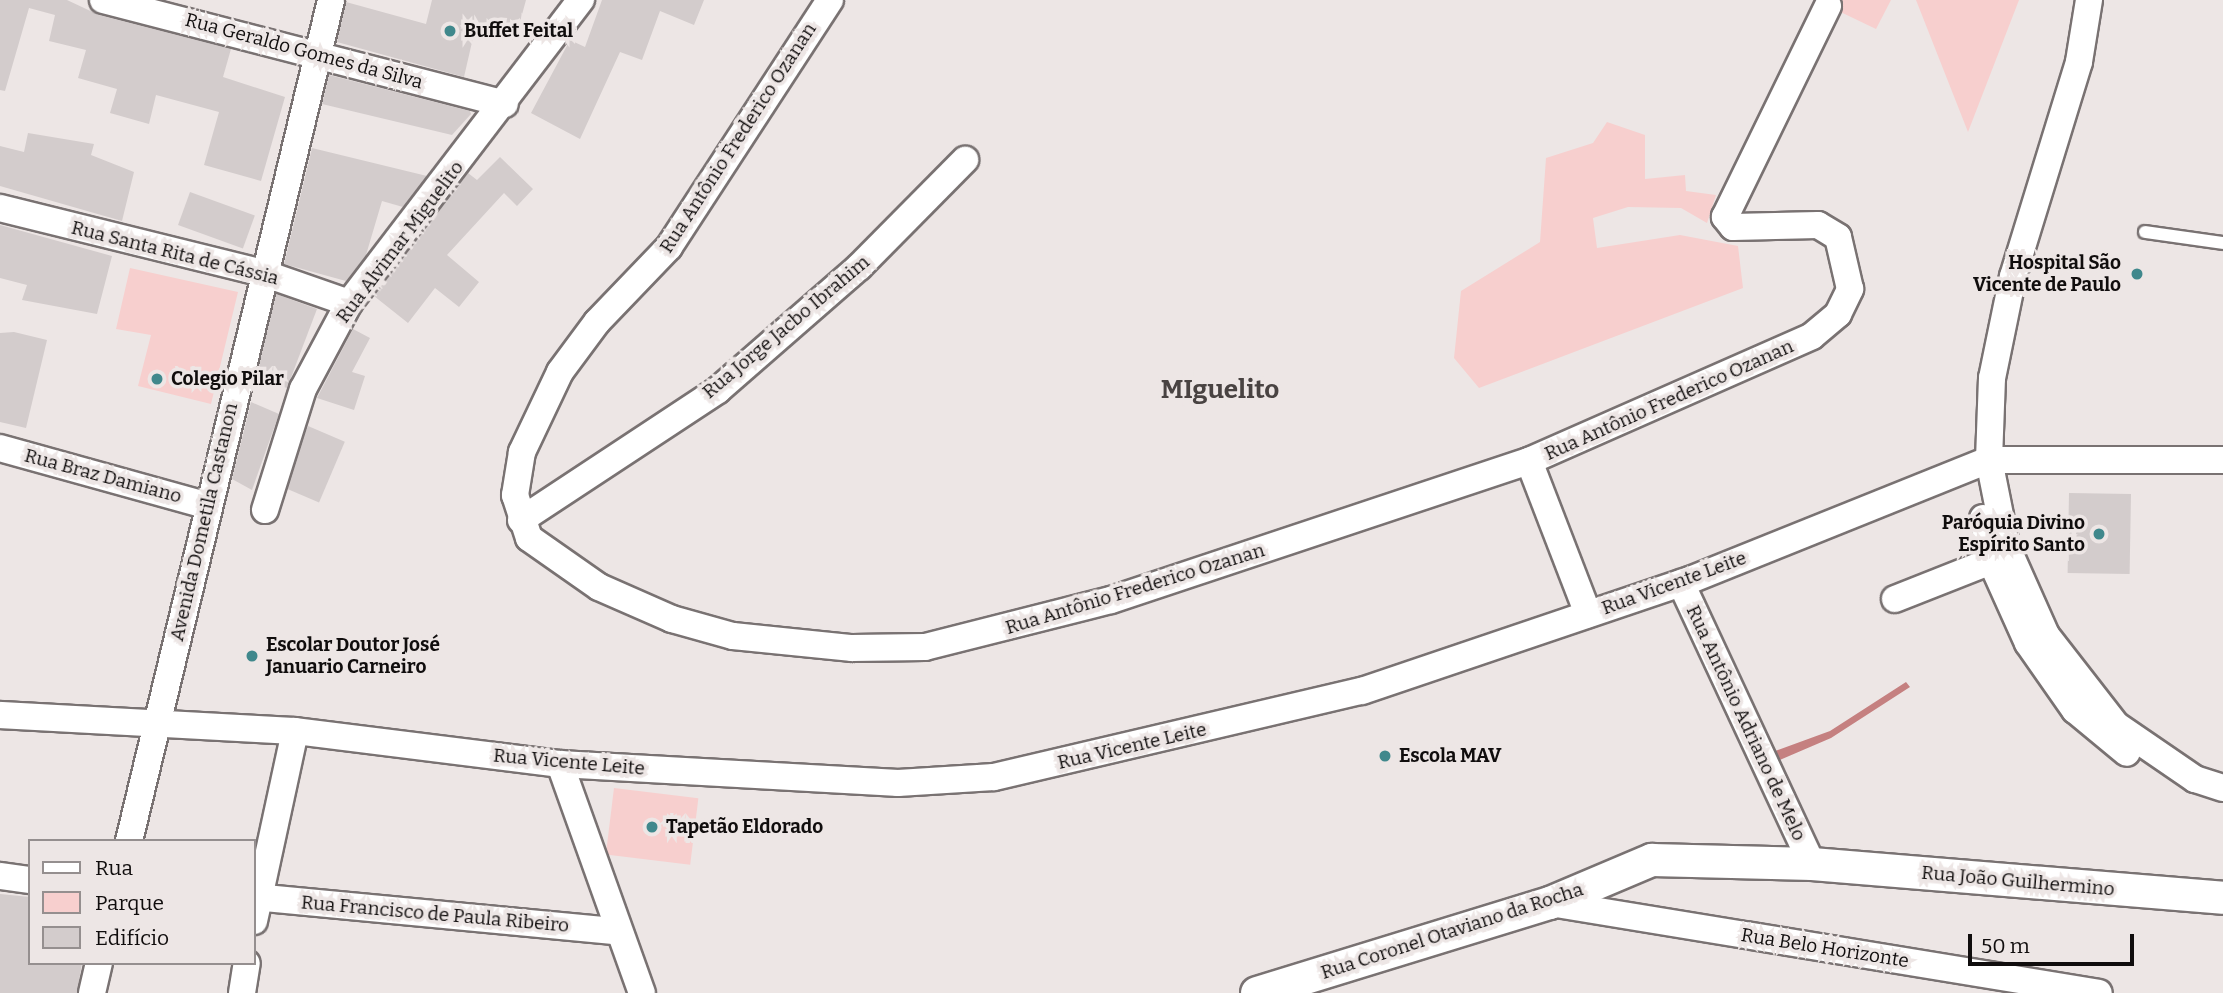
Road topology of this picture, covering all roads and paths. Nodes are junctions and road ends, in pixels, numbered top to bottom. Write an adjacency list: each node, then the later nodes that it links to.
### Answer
1 (103, 0): 7 (street, Rua Geraldo Gomes da Silva)
2 (331, 0): 7 (street, Avenida Dometila Castanon)
3 (581, 0): 8 (street, Rua Alvimar Miguelito)
4 (830, 0): 21 (street, Rua Antônio Frederico Ozanan)
5 (2090, 0): 18 (street)
6 (1828, 6): 17 (street, Rua Antônio Frederico Ozanan)
7 (319, 52): 8 (street, Rua Geraldo Gomes da Silva); 13 (street, Avenida Dometila Castanon)
8 (505, 104): 14 (street, Rua Alvimar Miguelito)
9 (965, 160): 21 (street, Rua Jorge Jacbo Ibrahim)
10 (0, 208): 13 (street, Rua Santa Rita de Cássia)
11 (2145, 232): 12 (lane)
12 (2223, 243)
13 (263, 273): 14 (street, Rua Santa Rita de Cássia); 19 (street, Avenida Dometila Castanon)
14 (349, 303): 20 (street, Rua Alvimar Miguelito)
15 (0, 448): 19 (street, Rua Braz Damiano)
16 (2223, 460): 18 (street, Rua Vicente Leite)
17 (1529, 461): 21 (street, Rua Antônio Frederico Ozanan); 25 (street)
18 (1981, 463): 22 (street); 23 (street, Rua Vicente Leite); 30 (street)
19 (206, 505): 27 (street, Avenida Dometila Castanon)
20 (265, 510)
21 (520, 520)
22 (1991, 561): 24 (street); 31 (street)
23 (1681, 583): 25 (street, Rua Vicente Leite); 33 (street, Rua Antônio Adriano de Melo)
24 (1895, 599)
25 (1588, 614): 29 (street, Rua Vicente Leite)
26 (0, 715): 27 (street, Rua Vicente Leite)
27 (156, 728): 28 (street, Rua Vicente Leite); 32 (street, Avenida Dometila Castanon)
28 (295, 731): 29 (street, Rua Vicente Leite); 37 (street)
29 (560, 764): 40 (street)
30 (2223, 788)
31 (2223, 797)
32 (129, 839)
33 (1812, 864): 36 (street, Rua João Guilhermino); 38 (street, Rua Coronel Otaviano da Rocha)
34 (0, 876): 35 (street)
35 (28, 880)
36 (2223, 898)
37 (256, 901)
38 (1550, 902): 46 (street, Rua Coronel Otaviano da Rocha); 47 (street, Rua Belo Horizonte)
39 (256, 905): 40 (street, Rua Francisco de Paula Ribeiro)
40 (616, 931): 45 (street)
41 (99, 965): 43 (street)
42 (247, 965): 44 (street)
43 (92, 993)
44 (242, 993)
45 (642, 993)
46 (1257, 993)
47 (2099, 993)

